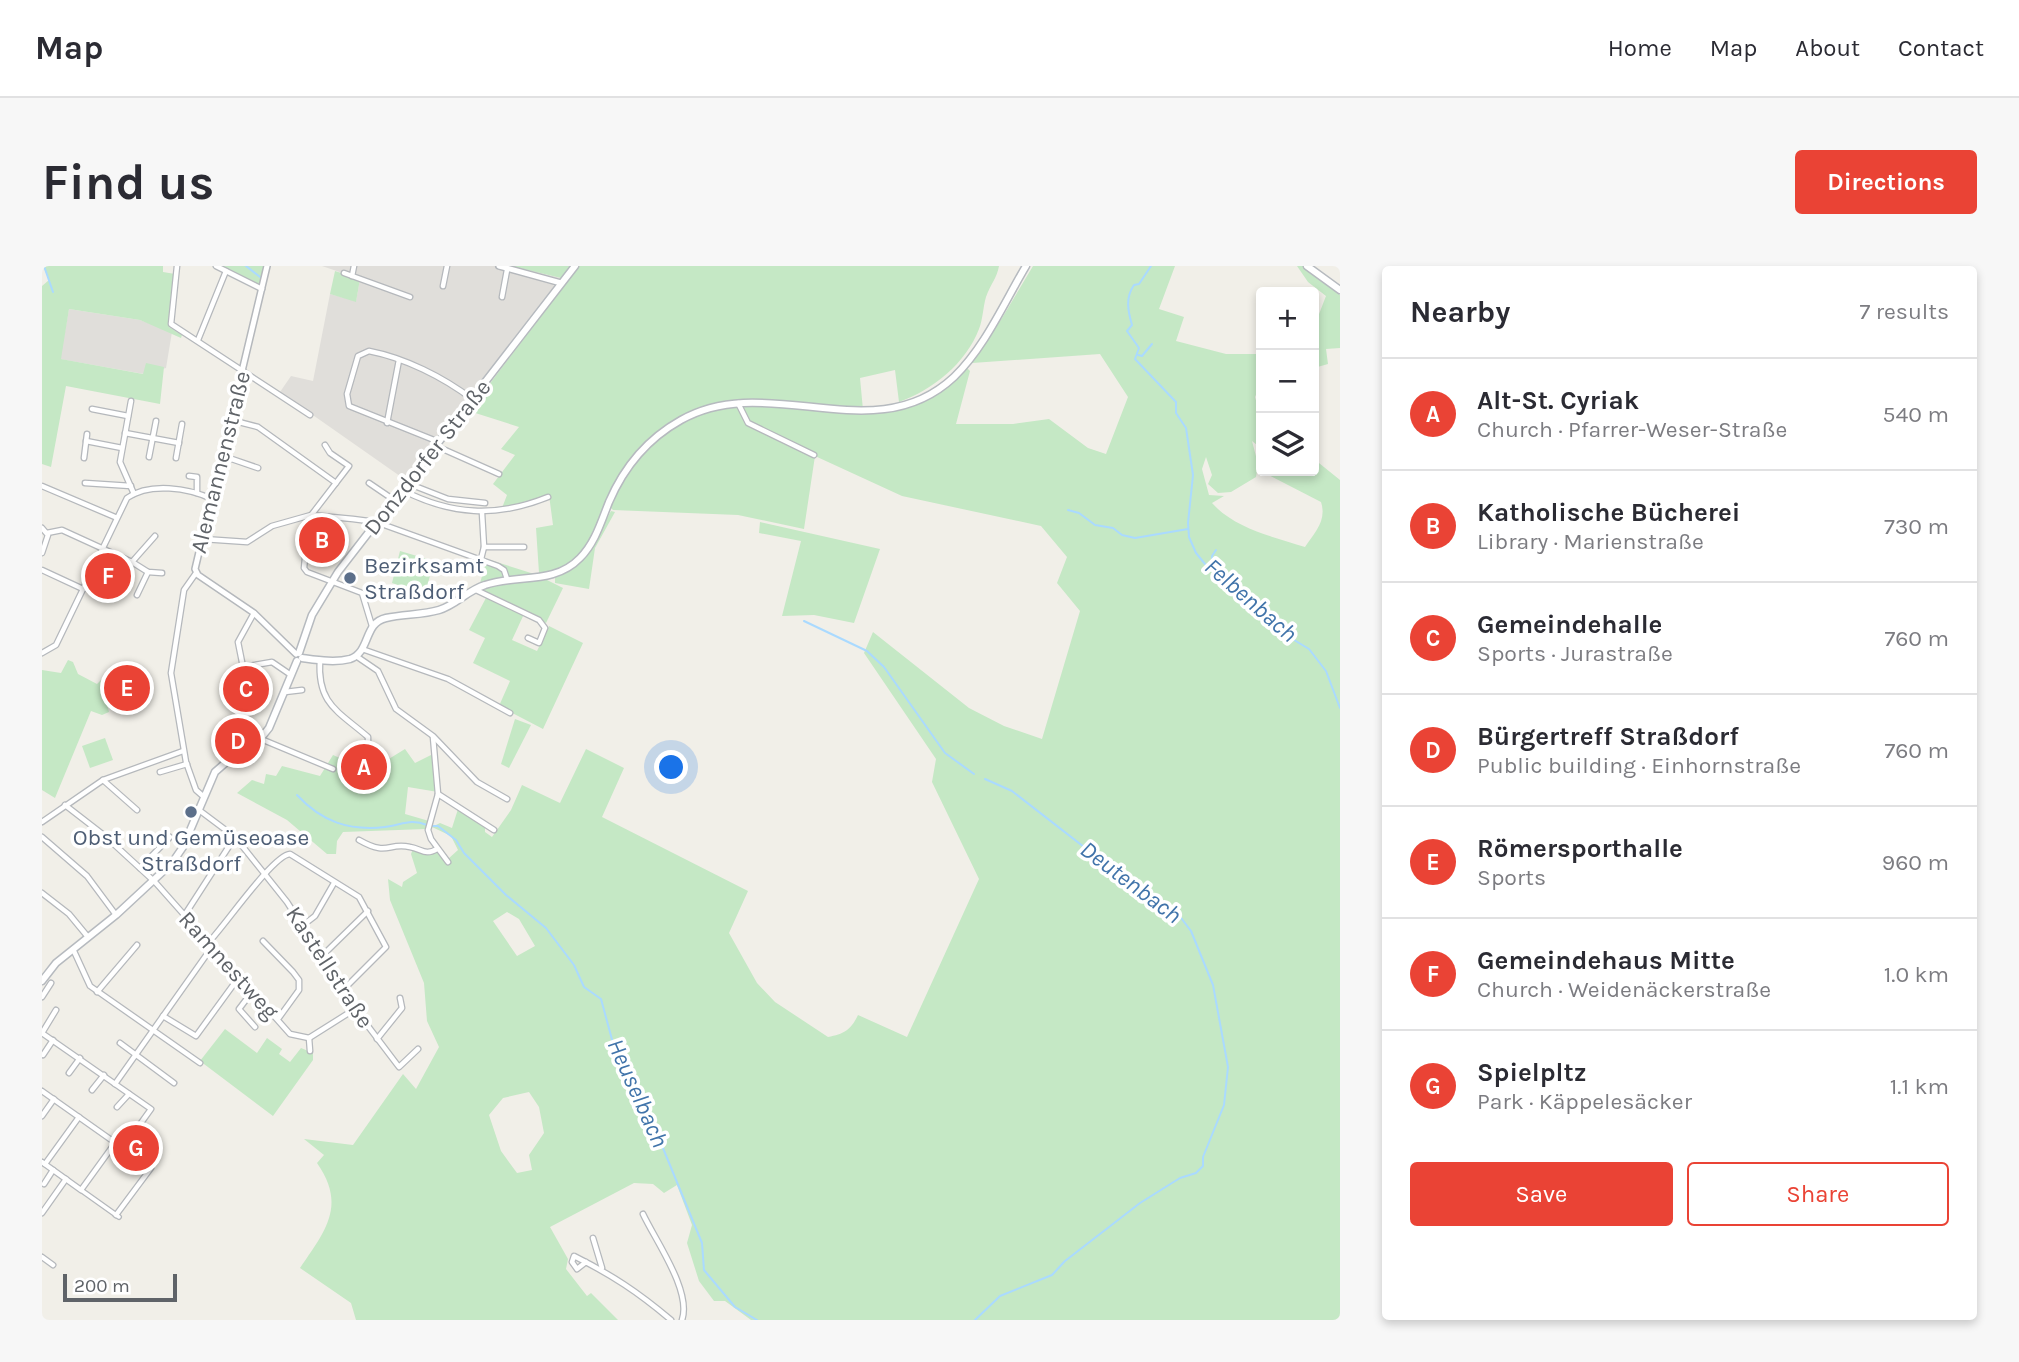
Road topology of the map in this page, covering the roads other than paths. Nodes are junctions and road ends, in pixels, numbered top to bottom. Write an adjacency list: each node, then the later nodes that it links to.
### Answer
1 (177, 266): 21 (street)
2 (216, 266): 11 (street)
3 (267, 266): 18 (street, Alemannenstraße)
4 (354, 266): 13 (street)
5 (447, 266): 16 (street)
6 (499, 266): 10 (street)
7 (1026, 266): 26 (main road)
8 (1307, 266): 17 (main road)
9 (574, 268): 15 (main road, Donzdorfer Straße)
10 (507, 270): 15 (street); 20 (street)
11 (226, 271): 18 (street); 21 (street)
12 (344, 273): 13 (street)
13 (352, 276): 19 (street)
14 (1340, 279): 17 (street)
15 (561, 284): 24 (main road, Donzdorfer Straße)
16 (443, 286)
17 (1337, 288)
18 (263, 290): 23 (street, Alemannenstraße)
19 (410, 297)
20 (502, 297)
21 (198, 340): 23 (street)
22 (399, 360): 24 (street); 32 (street); 32 (street)
23 (243, 370): 28 (street); 30 (street, Alemannenstraße)
24 (472, 399): 39 (main road, Donzdorfer Straße)
25 (131, 401): 29 (street)
26 (738, 402): 42 (street); 80 (main road)
27 (92, 410): 29 (street)
28 (310, 415)
29 (128, 416): 34 (street)
30 (231, 420): 43 (street, Alemannenstraße); 51 (street)
31 (156, 421): 36 (street)
32 (387, 423): 39 (street)
33 (182, 425): 38 (street)
34 (125, 433): 36 (street); 41 (street)
35 (87, 434): 37 (street)
36 (153, 439): 38 (street); 44 (street)
37 (86, 441): 41 (street); 45 (street)
38 (179, 443): 46 (street)
39 (435, 443): 48 (street); 55 (main road, Donzdorfer Straße)
40 (325, 445): 51 (street)
41 (122, 448): 54 (street)
42 (814, 455)
43 (223, 456): 47 (street); 59 (street, Alemannenstraße)
44 (149, 457)
45 (84, 458)
46 (176, 458)
47 (258, 468)
48 (499, 474)
49 (189, 476): 56 (street)
50 (85, 482): 54 (street)
51 (336, 483): 63 (street)
52 (369, 483): 60 (street)
53 (42, 486): 64 (street)
54 (131, 486): 57 (street)
55 (404, 486): 60 (main road, Donzdorfer Straße); 61 (street); 62 (street)
56 (197, 493): 57 (street); 59 (street)
57 (134, 494): 64 (street)
58 (548, 497): 62 (street)
59 (212, 499): 69 (street, Alemannenstraße)
60 (394, 500): 65 (main road, Donzdorfer Straße)
61 (485, 503)
62 (482, 513): 70 (street)
63 (311, 515): 65 (street); 69 (street); 81 (street)
64 (115, 517): 72 (street)
65 (376, 522): 74 (street); 81 (main road, Donzdorfer Straße)
66 (42, 528): 67 (street)
67 (47, 533): 72 (street); 73 (street)
68 (155, 536): 75 (street)
69 (203, 538): 79 (street, Alemannenstraße)
70 (484, 547): 71 (street); 74 (street)
71 (524, 547)
72 (102, 548): 75 (street); 82 (street)
73 (42, 553)
74 (481, 559): 80 (street)
75 (132, 562): 77 (street)
76 (42, 570): 82 (street)
77 (148, 572): 78 (street); 84 (street)
78 (162, 573)
79 (196, 573): 85 (street, Alemannenstraße); 102 (street)
80 (507, 579): 83 (main road)
81 (332, 581): 86 (street); 91 (main road, Donzdorfer Straße)
82 (83, 589): 89 (street)
83 (476, 589): 86 (main road); 87 (street)
84 (137, 595)
85 (254, 613): 91 (street, Alemannenstraße); 93 (street)
86 (372, 626): 88 (main road)
87 (528, 638)
88 (362, 649): 90 (main road); 98 (street)
89 (42, 653)
90 (356, 656): 92 (main road); 99 (street)
91 (299, 657): 92 (main road); 94 (main road, Donzdorfer Straße)
92 (320, 660): 101 (street)
93 (243, 667): 94 (street); 95 (street)
94 (291, 675): 97 (main road, Donzdorfer Straße)
95 (237, 683)
96 (302, 690): 97 (street)
97 (284, 692): 100 (main road, Donzdorfer Straße)
98 (510, 713)
99 (433, 736): 107 (street); 109 (street)
100 (261, 739): 104 (street); 108 (main road)
101 (368, 749)
102 (184, 751): 103 (street); 106 (street)
103 (187, 764): 105 (street); 108 (street)
104 (333, 769)
105 (160, 772)
106 (103, 780): 110 (street); 111 (street)
107 (439, 794): 114 (street); 119 (street)
108 (204, 797): 112 (main road)
109 (507, 799)
110 (65, 805): 113 (street); 121 (street, Ramnestweg)
111 (137, 810)
112 (199, 810): 117 (street, Kastellstraße); 123 (main road)
113 (42, 822)
114 (494, 830)
115 (42, 837): 127 (street)
116 (170, 837): 121 (street)
117 (235, 837): 122 (street, Kastellstraße); 128 (street)
118 (359, 840): 119 (street)
119 (437, 849): 120 (street)
120 (448, 862)
121 (140, 868): 123 (street, Ramnestweg)
122 (265, 874): 124 (street); 129 (street, Kastellstraße); 133 (street)
123 (155, 882): 127 (main road); 128 (street, Ramnestweg)
124 (334, 883): 126 (street); 129 (street)
125 (42, 892): 130 (street)
126 (368, 911): 135 (street); 139 (street)
127 (116, 915): 130 (main road)
128 (184, 916): 133 (street, Ramnestweg)
129 (302, 926): 135 (street, Kastellstraße)
130 (88, 937): 134 (main road)
131 (263, 941): 147 (street)
132 (137, 945): 140 (street)
133 (210, 945): 136 (street, Ramnestweg); 146 (street)
134 (73, 948): 137 (main road); 140 (street)
135 (326, 953): 139 (street, Kastellstraße)
136 (239, 977): 141 (street, Ramnestweg); 146 (street)
137 (42, 981)
138 (51, 983): 142 (street)
139 (345, 988): 144 (street, Kastellstraße)
140 (97, 992): 149 (street)
141 (253, 992): 147 (street, Ramnestweg); 148 (street)
142 (42, 997)
143 (400, 998): 152 (street)
144 (355, 1009): 151 (street); 152 (street, Kastellstraße)
145 (56, 1010): 150 (street)
146 (163, 1016): 149 (street)
147 (278, 1019): 151 (street, Ramnestweg)
148 (255, 1027)
149 (154, 1030): 158 (street); 160 (street)
150 (42, 1033): 153 (street)
151 (309, 1038): 156 (street)
152 (377, 1039): 155 (street, Kastellstraße)
153 (53, 1040): 157 (street); 159 (street)
154 (120, 1043): 158 (street)
155 (418, 1049)
156 (310, 1051)
157 (43, 1055)
158 (135, 1055): 163 (street); 164 (street)
159 (80, 1058): 161 (street); 162 (street)
160 (200, 1063)
161 (69, 1073)
162 (104, 1075): 164 (street); 165 (street)
163 (174, 1083)
164 (115, 1084): 167 (street)
165 (92, 1090)
166 (42, 1091): 168 (street)
167 (129, 1094): 169 (street); 173 (street)
168 (54, 1099): 170 (street); 171 (street)
169 (117, 1107)
170 (42, 1116)
171 (79, 1117): 172 (street); 174 (street)
172 (115, 1143): 173 (street); 178 (street)
173 (123, 1148): 181 (street)
174 (44, 1163): 175 (street)
175 (53, 1170): 176 (street); 177 (street)
176 (66, 1180): 178 (street); 179 (street)
177 (44, 1184)
178 (81, 1190): 181 (street)
179 (42, 1213)
180 (643, 1214): 188 (street)
181 (118, 1216)
182 (593, 1238): 186 (street)
183 (42, 1257): 185 (street)
184 (586, 1262): 186 (street)
185 (53, 1265)
186 (602, 1269): 187 (street)
187 (671, 1320)
188 (682, 1320)

